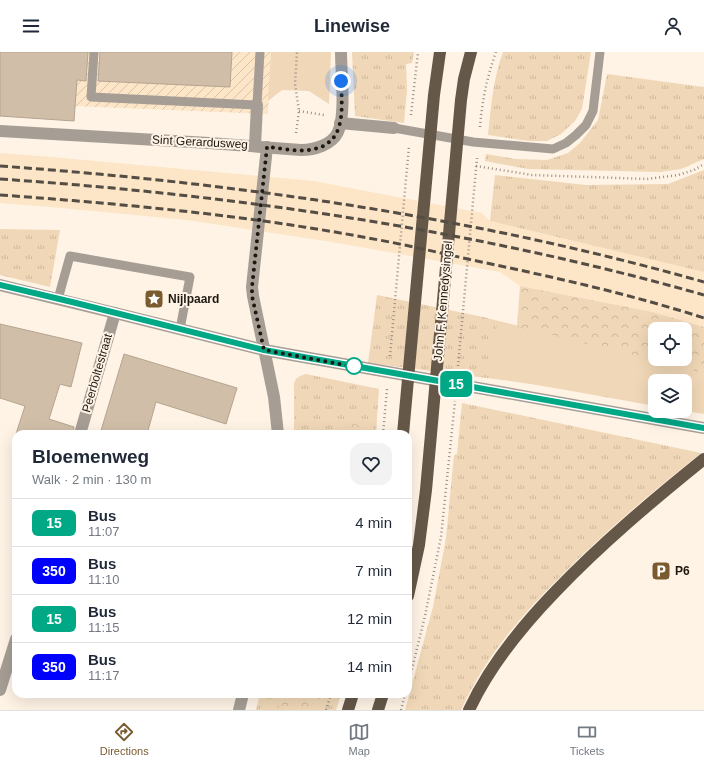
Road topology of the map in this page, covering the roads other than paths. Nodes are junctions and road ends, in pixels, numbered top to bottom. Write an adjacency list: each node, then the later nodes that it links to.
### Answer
1 (94, 52): 7 (lane)
2 (260, 52): 7 (lane)
3 (341, 52): 8 (street)
4 (440, 52): 20 (main road)
5 (471, 52): 22 (main road, John F. Kennedysingel)
6 (600, 52): 9 (lane)
7 (257, 105): 11 (street)
8 (340, 123): 9 (street); 11 (street, Sint Gerardusweg)
9 (394, 128)
10 (0, 131): 11 (street, Sint Gerardusweg)
11 (261, 146): 16 (street)
12 (0, 286): 13 (street)
13 (58, 299): 14 (street); 15 (lane)
14 (115, 313): 15 (street); 18 (street, Peerboltestraat)
15 (180, 329): 16 (street)
16 (264, 350): 17 (street); 19 (street)
17 (704, 428)
18 (81, 430)
19 (278, 430)
20 (403, 430)
21 (704, 460): 31 (main road)
22 (412, 577)
23 (12, 652): 24 (street)
24 (0, 690)
25 (242, 698): 28 (street)
26 (352, 698): 29 (main road)
27 (382, 698): 30 (main road)
28 (239, 710)
29 (348, 710)
30 (378, 710)
31 (468, 710)

